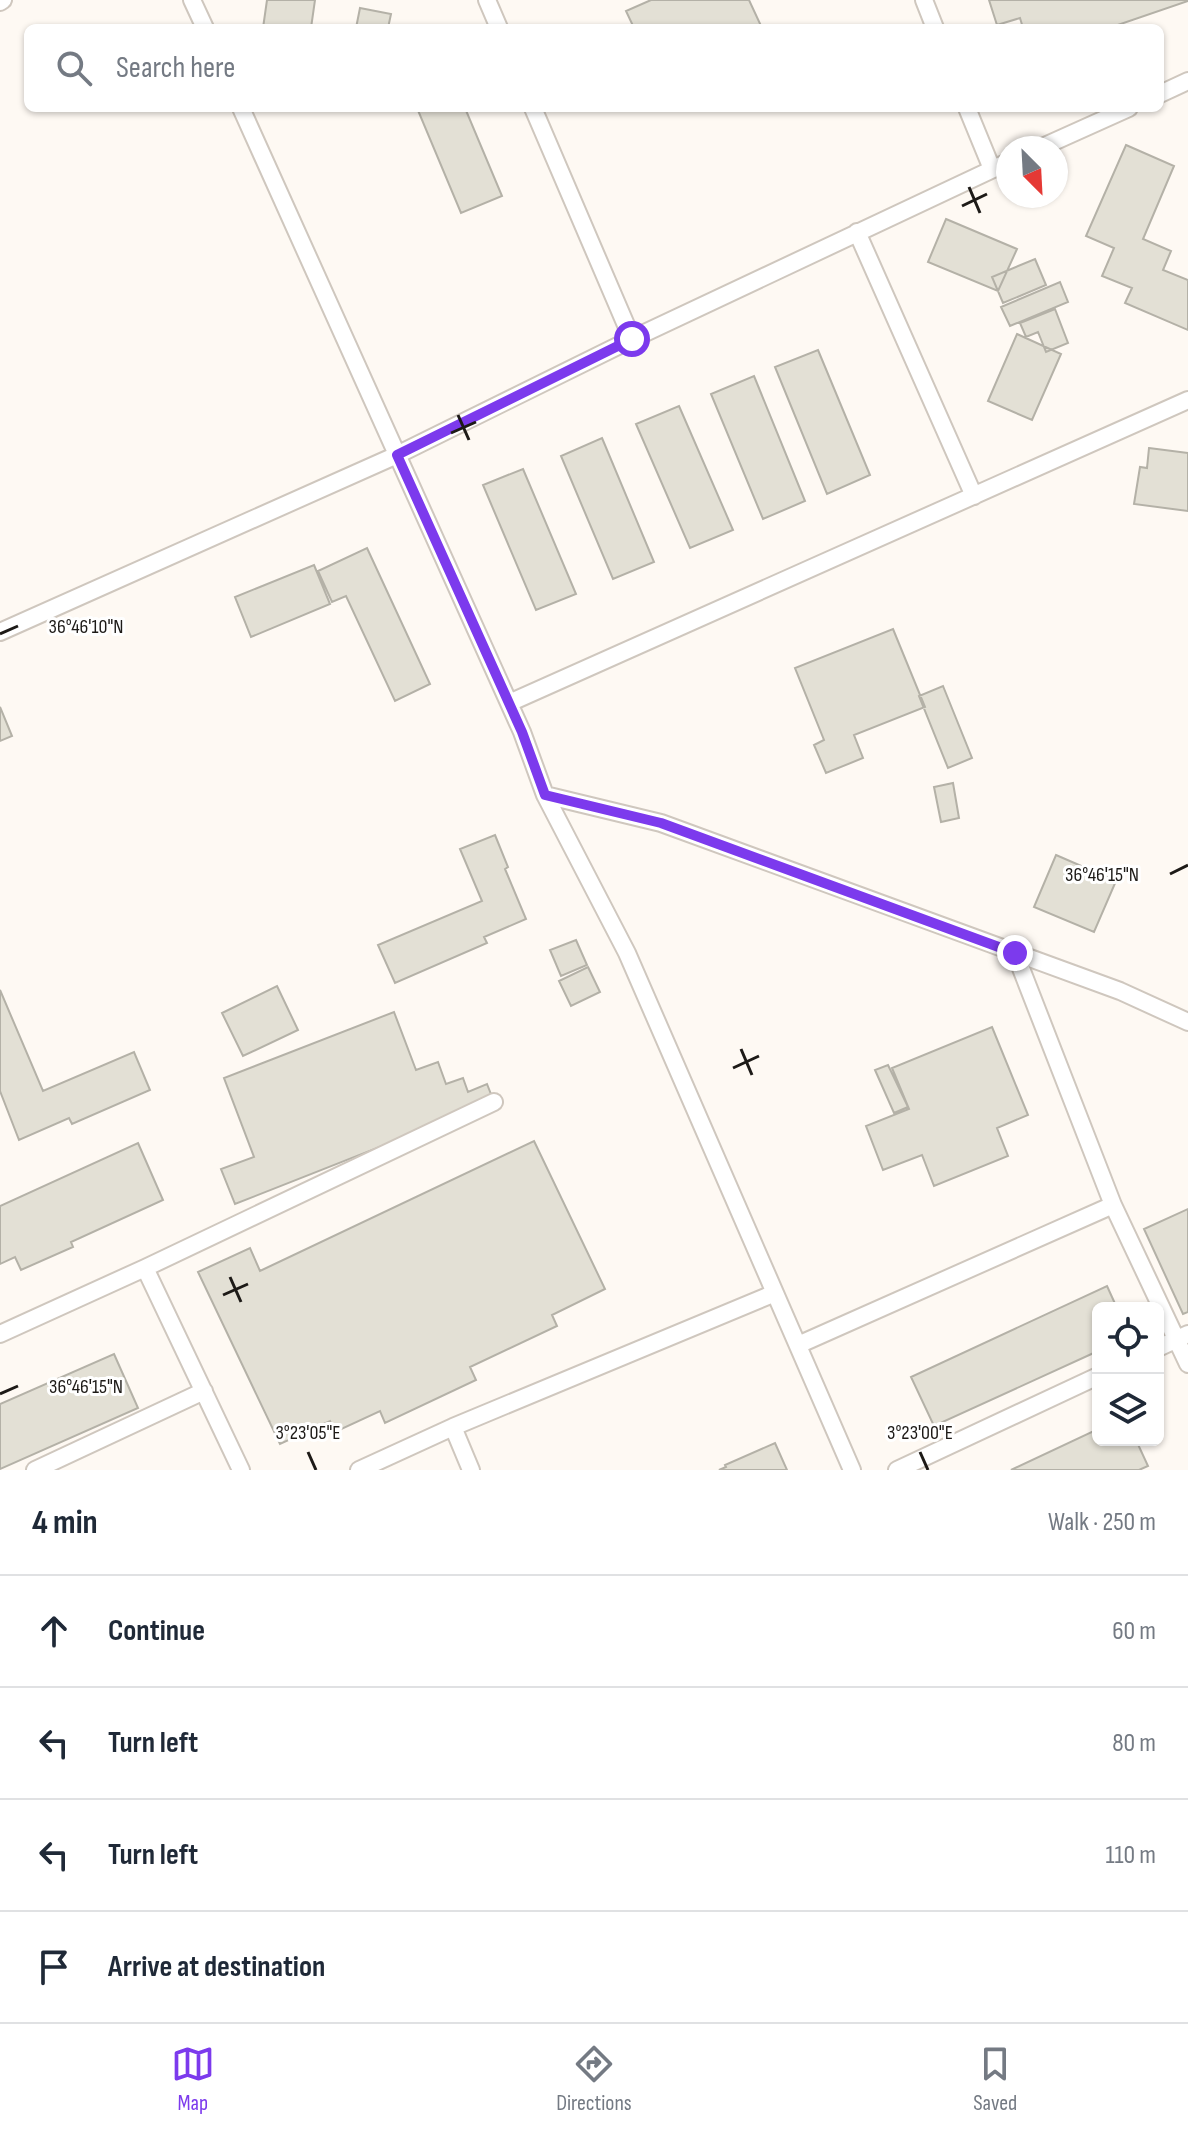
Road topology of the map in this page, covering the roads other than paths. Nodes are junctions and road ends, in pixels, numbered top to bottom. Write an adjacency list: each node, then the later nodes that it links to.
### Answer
1 (192, 0): 4 (lane)
2 (487, 0): 5 (lane)
3 (924, 0): 6 (lane)
4 (203, 24)
5 (497, 24)
6 (933, 24)
7 (1188, 81): 8 (lane)
8 (1164, 92)
9 (243, 112): 19 (lane)
10 (535, 112): 17 (lane)
11 (969, 112): 15 (lane)
12 (1120, 112): 13 (lane)
13 (1067, 136)
14 (996, 167): 15 (lane)
15 (992, 169): 16 (lane)
16 (857, 232): 17 (lane); 20 (lane)
17 (632, 339): 19 (lane)
18 (1188, 400): 20 (lane)
19 (397, 455): 21 (lane); 22 (lane)
20 (974, 496): 22 (lane)
21 (0, 632)
22 (509, 703): 23 (lane)
23 (545, 795): 24 (lane); 29 (lane)
24 (1015, 953): 25 (lane); 27 (lane)
25 (1188, 1022)
26 (494, 1102): 28 (lane)
27 (1113, 1205): 31 (lane); 32 (lane)
28 (145, 1268): 30 (lane); 36 (lane)
29 (775, 1293): 32 (lane); 37 (lane)
30 (0, 1334)
31 (1182, 1336): 33 (lane); 34 (lane)
32 (798, 1345): 42 (lane)
33 (1164, 1345)
34 (1188, 1364)
35 (1092, 1379): 43 (lane)
36 (204, 1391): 38 (lane); 39 (lane)
37 (453, 1427): 40 (lane); 41 (lane)
38 (35, 1470)
39 (241, 1470)
40 (359, 1470)
41 (471, 1470)
42 (852, 1470)
43 (897, 1470)

